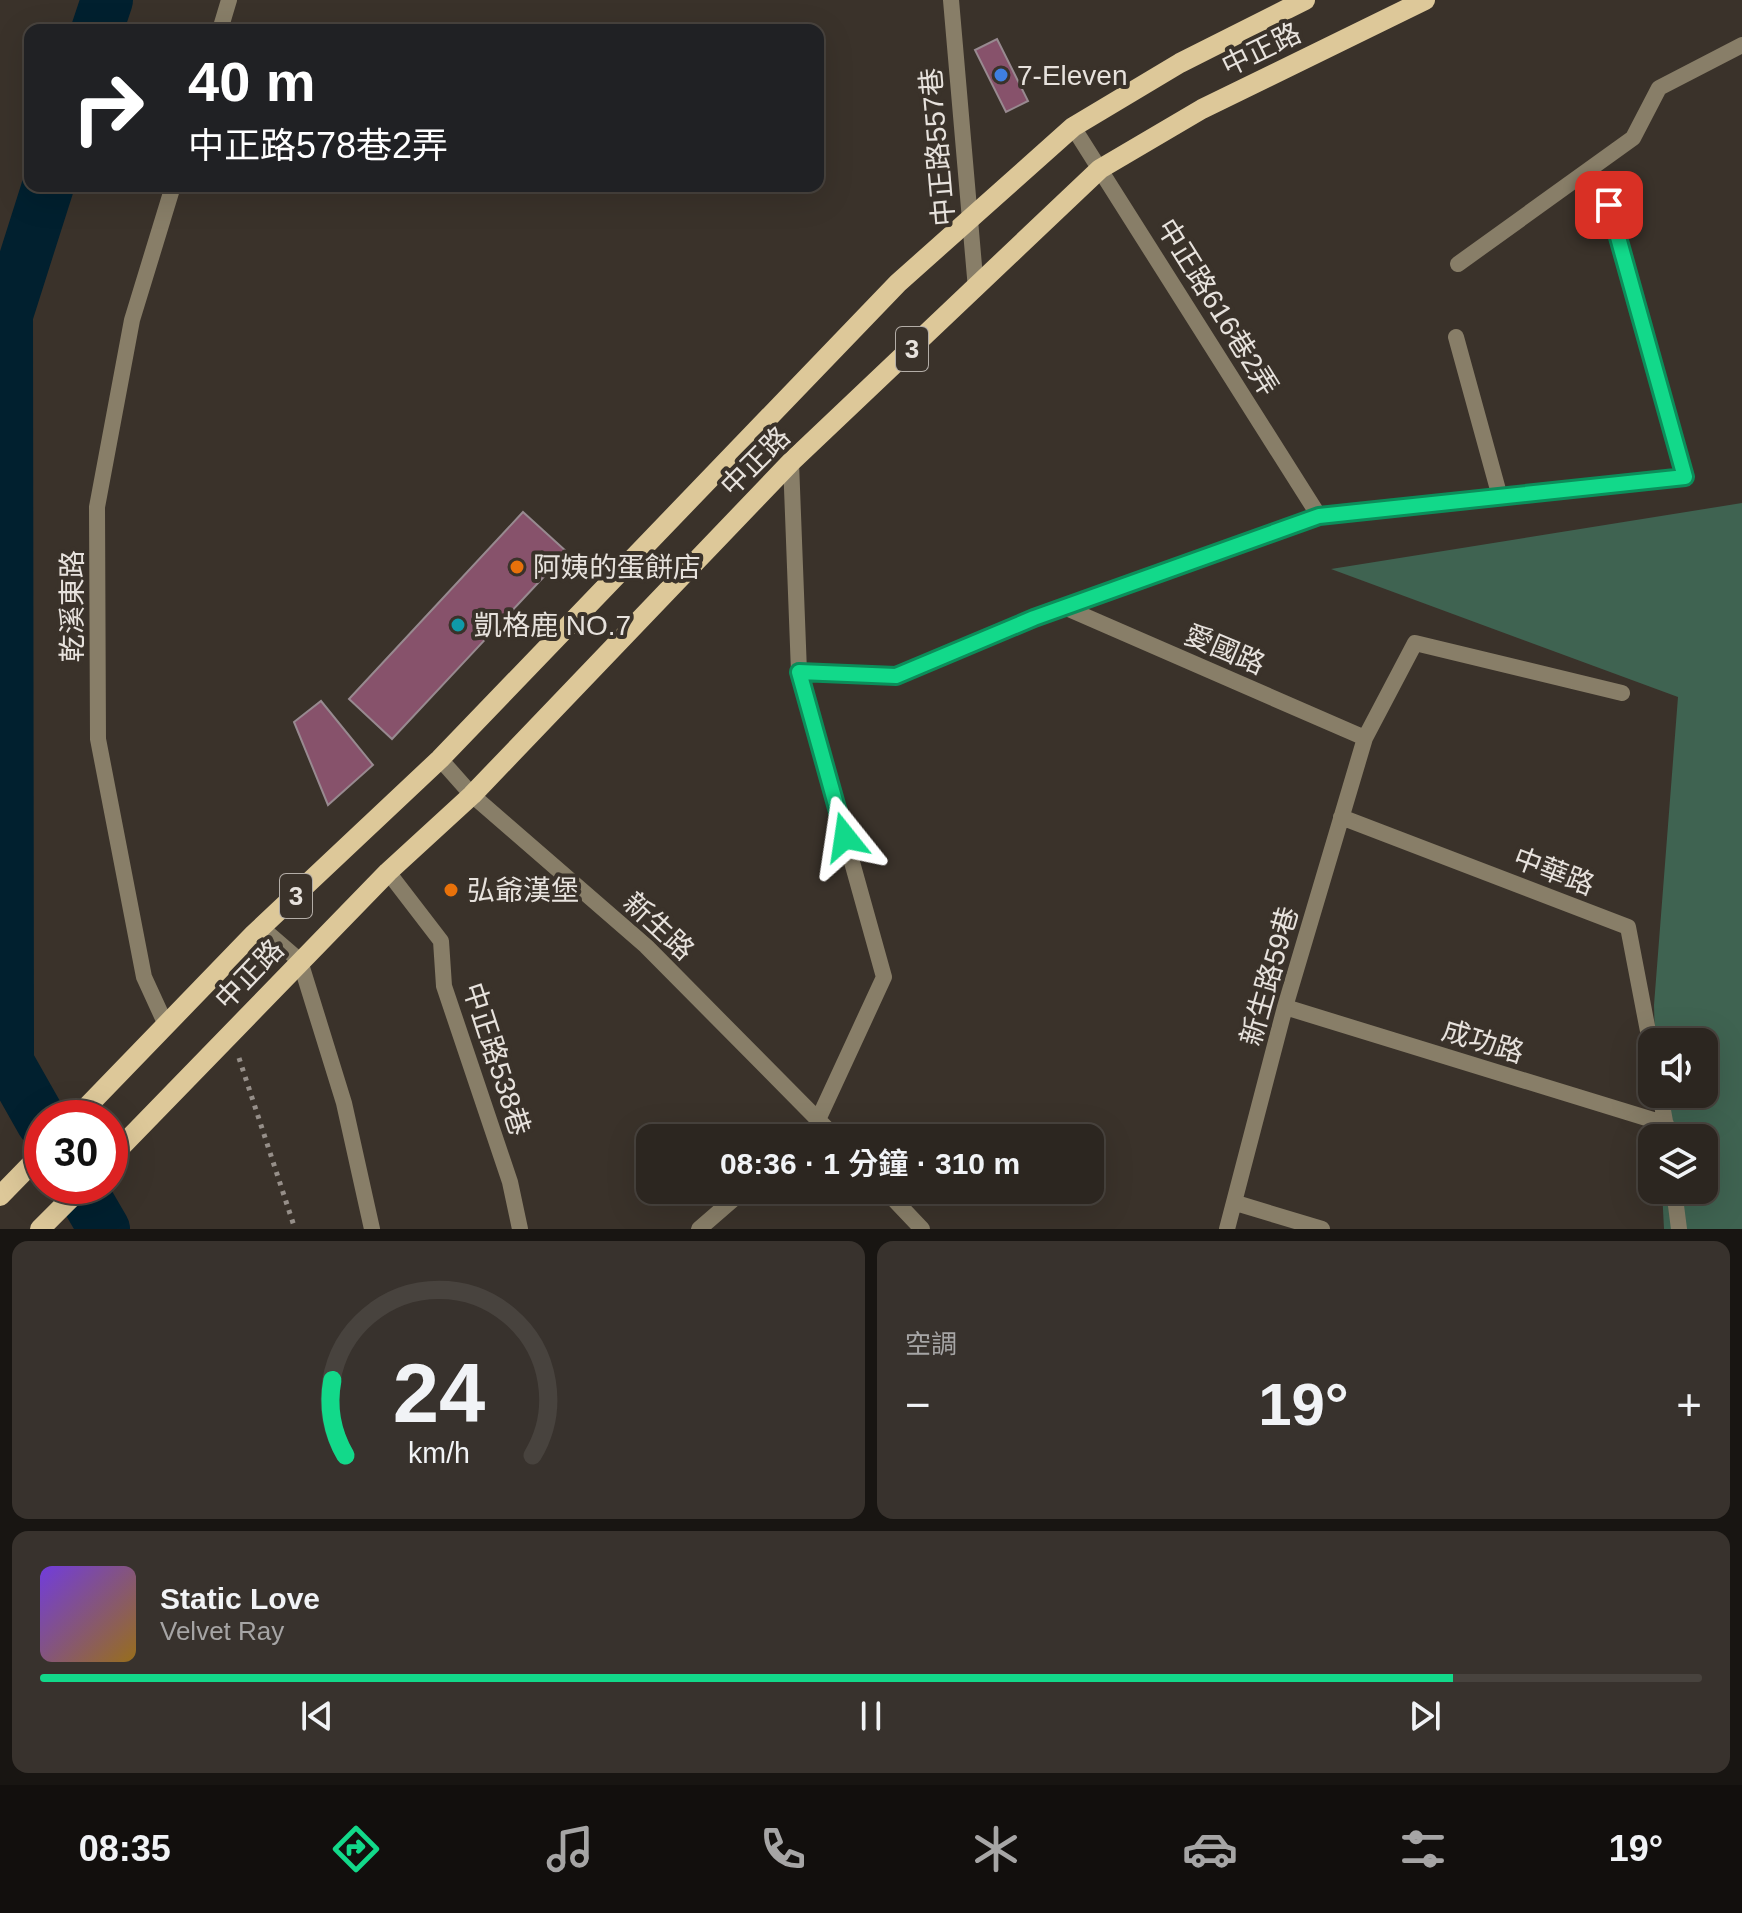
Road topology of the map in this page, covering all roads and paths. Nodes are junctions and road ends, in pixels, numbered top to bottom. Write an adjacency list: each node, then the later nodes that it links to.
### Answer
1 (229, 0): 5 (street)
2 (951, 0): 11 (street, 中正路557巷)
3 (1305, 0): 7 (main road, 中正路 / 3)
4 (1425, 0): 8 (main road, 中正路 / 3)
5 (222, 24)
6 (1742, 45): 12 (street)
7 (1073, 127): 8 (street, 中正路616巷2弄); 11 (main road, 中正路 / 3)
8 (1100, 169): 13 (main road, 中正路 / 3); 17 (street, 中正路616巷2弄)
9 (171, 192): 30 (street, 乾溪東路)
10 (1609, 205): 16 (street)
11 (968, 219): 13 (street, 中正路557巷); 22 (main road, 中正路 / 3)
12 (1458, 264)
13 (976, 289): 15 (main road, 中正路 / 3)
14 (1456, 337): 16 (street)
15 (791, 462): 19 (street); 23 (main road, 中正路 / 3)
16 (1500, 497): 17 (street)
17 (1319, 516): 18 (street)
18 (1064, 607): 19 (street); 21 (street, 愛國路)
19 (799, 672): 33 (street)
20 (1622, 693): 21 (street, 新生路59巷)
21 (1365, 738): 24 (street, 新生路59巷)
22 (440, 759): 23 (street, 新生路); 26 (main road, 中正路 / 3)
23 (472, 795): 25 (main road, 中正路 / 3); 33 (street, 新生路)
24 (1341, 817): 28 (street, 新生路59巷); 29 (street, 中華路)
25 (388, 872): 27 (main road, 中正路 / 3); 46 (street, 中正路538巷)
26 (263, 929): 27 (street); 30 (main road, 中正路 / 3)
27 (300, 961): 31 (main road, 中正路 / 3); 45 (street)
28 (1285, 1007): 34 (street, 成功路); 38 (street, 新生路59巷)
29 (1647, 1028)
30 (161, 1031): 32 (main road, 3)
31 (231, 1034): 35 (main road, 中正路 / 3); 44 (path)
32 (94, 1100)
33 (819, 1122)
34 (1645, 1124)
35 (128, 1140)
36 (24, 1171): 37 (main road)
37 (0, 1196)
38 (1236, 1203): 49 (street, 新生路59巷); 50 (street)
39 (65, 1204): 43 (main road)
40 (728, 1204): 47 (street)
41 (898, 1204): 48 (street)
42 (1676, 1204): 51 (street)
43 (40, 1229)
44 (295, 1229)
45 (372, 1229)
46 (520, 1229)
47 (699, 1229)
48 (922, 1229)
49 (1227, 1229)
50 (1322, 1229)
51 (1679, 1229)

